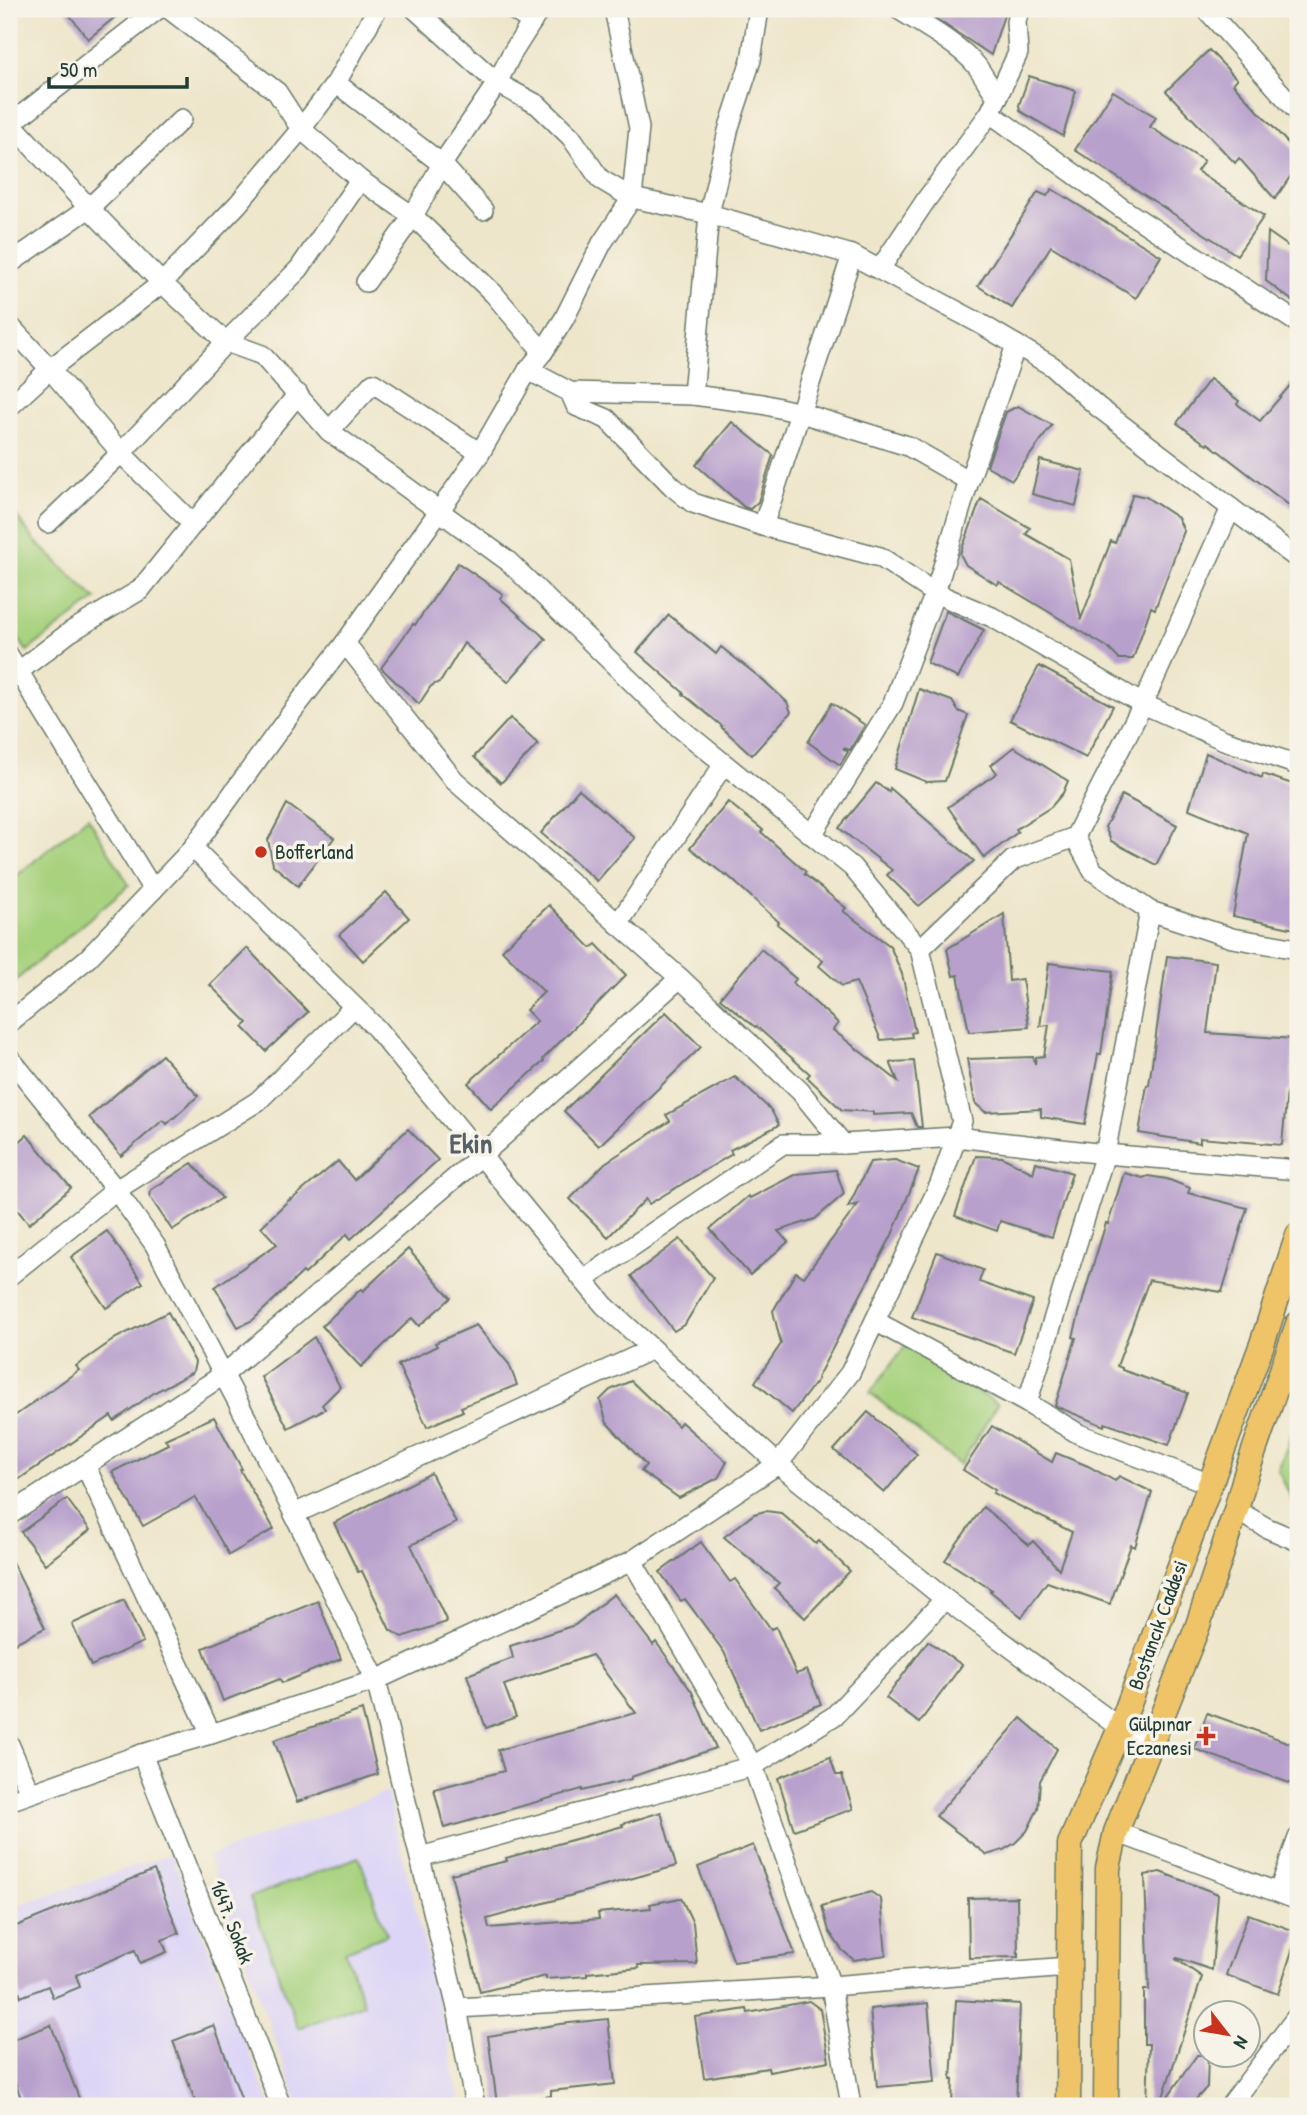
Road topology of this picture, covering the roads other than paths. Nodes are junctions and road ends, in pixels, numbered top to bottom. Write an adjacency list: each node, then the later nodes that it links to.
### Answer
1 (158, 9): 17 (street)
2 (169, 9): 18 (street)
3 (377, 9): 12 (street)
4 (415, 9): 13 (street)
5 (512, 9): 11 (street)
6 (614, 9): 21 (street)
7 (759, 9): 24 (street)
8 (898, 9): 14 (street)
9 (1020, 9): 14 (street)
10 (1206, 9): 15 (street)
11 (536, 16): 13 (street)
12 (335, 83): 18 (street); 19 (street)
13 (497, 83): 19 (street); 21 (street)
14 (994, 105): 28 (street); 31 (street)
15 (1298, 112)
16 (182, 119): 22 (street)
17 (9, 123): 22 (street)
18 (301, 130): 20 (street); 30 (street)
19 (442, 164): 23 (street); 25 (street)
20 (360, 180): 25 (street); 33 (street)
21 (632, 198): 24 (street); 35 (street)
22 (89, 208): 27 (street); 30 (street)
23 (484, 210)
24 (709, 215): 26 (street); 40 (street)
25 (413, 216): 29 (street); 35 (street)
26 (852, 255): 28 (street); 42 (street)
27 (9, 264)
28 (880, 269): 34 (street)
29 (366, 282)
30 (162, 283): 33 (street); 36 (street)
31 (1298, 323)
32 (9, 325): 36 (street)
33 (226, 342): 39 (street); 44 (street)
34 (1016, 345): 46 (street); 47 (street)
35 (543, 352): 37 (street)
36 (50, 369): 41 (street); 44 (street)
37 (528, 370): 38 (street); 45 (street)
38 (570, 392): 40 (street); 51 (street)
39 (298, 394): 43 (street); 50 (street)
40 (693, 395): 42 (street)
41 (9, 407)
42 (801, 413): 46 (street); 51 (street)
43 (329, 431): 45 (street); 48 (street)
44 (121, 453): 49 (street); 50 (street)
45 (480, 453): 48 (street)
46 (969, 481): 53 (street)
47 (1231, 508): 52 (street); 56 (street)
48 (440, 510): 54 (street); 57 (street)
49 (48, 523)
50 (193, 524): 55 (street)
51 (763, 526): 53 (street)
52 (1298, 559)
53 (935, 593): 56 (street); 59 (street)
54 (345, 643): 61 (street); 64 (street)
55 (12, 668): 62 (street)
56 (1143, 704): 58 (street); 60 (street)
57 (724, 764): 59 (street); 64 (street)
58 (1298, 765)
59 (812, 835): 65 (street)
60 (1075, 837): 63 (street); 65 (street)
61 (193, 848): 62 (street); 68 (street)
62 (153, 890): 69 (street)
63 (1150, 911): 66 (street); 73 (street)
64 (618, 924): 67 (street)
65 (920, 949): 71 (street)
66 (1298, 949)
67 (680, 978): 72 (street); 74 (street)
68 (354, 1007): 74 (street); 76 (street)
69 (9, 1023)
70 (9, 1057): 76 (street)
71 (957, 1137): 72 (street); 73 (street); 80 (street)
72 (844, 1144): 79 (street)
73 (1105, 1154): 75 (street); 84 (street)
74 (481, 1156): 79 (street); 83 (street)
75 (1298, 1170)
76 (116, 1190): 78 (street); 83 (street)
77 (1298, 1235): 87 (main road, Bostancık Caddesi)
78 (9, 1276)
79 (583, 1280): 82 (street)
80 (875, 1321): 84 (street); 85 (street)
81 (1298, 1324): 88 (main road, Bostancık Caddesi)
82 (652, 1349): 85 (street); 89 (street)
83 (223, 1375): 86 (street); 89 (street)
84 (1027, 1403): 87 (street)
85 (778, 1464): 92 (street); 93 (street)
86 (85, 1465): 90 (street); 96 (street)
87 (1210, 1484): 95 (main road, Bostancık Caddesi)
88 (1236, 1510): 91 (street); 98 (main road, Bostancık Caddesi)
89 (294, 1514): 94 (street)
90 (9, 1515)
91 (1298, 1542)
92 (632, 1561): 94 (street); 100 (street)
93 (945, 1599): 95 (street); 100 (street)
94 (376, 1680): 96 (street); 105 (street)
95 (1121, 1728): 98 (street); 108 (main road, Bostancık Caddesi)
96 (211, 1734): 99 (street)
97 (9, 1744): 101 (street)
98 (1150, 1745): 103 (main road, Bostancık Caddesi)
99 (142, 1754): 101 (street); 112 (street, 1647. Sokak)
100 (753, 1766): 105 (street); 109 (street)
101 (30, 1793): 102 (street)
102 (9, 1801)
103 (1116, 1832): 106 (street); 116 (main road, Bostancık Caddesi)
104 (1298, 1838): 106 (street)
105 (420, 1857): 110 (street)
106 (1279, 1891): 107 (street)
107 (1298, 1900)
108 (1068, 1967): 109 (street); 115 (main road, Bostancık Caddesi)
109 (831, 1986): 110 (street); 114 (street)
110 (457, 2008): 113 (street)
111 (1298, 2015): 117 (street)
112 (281, 2106)
113 (475, 2106)
114 (851, 2106)
115 (1068, 2106)
116 (1106, 2106)
117 (1230, 2106)

